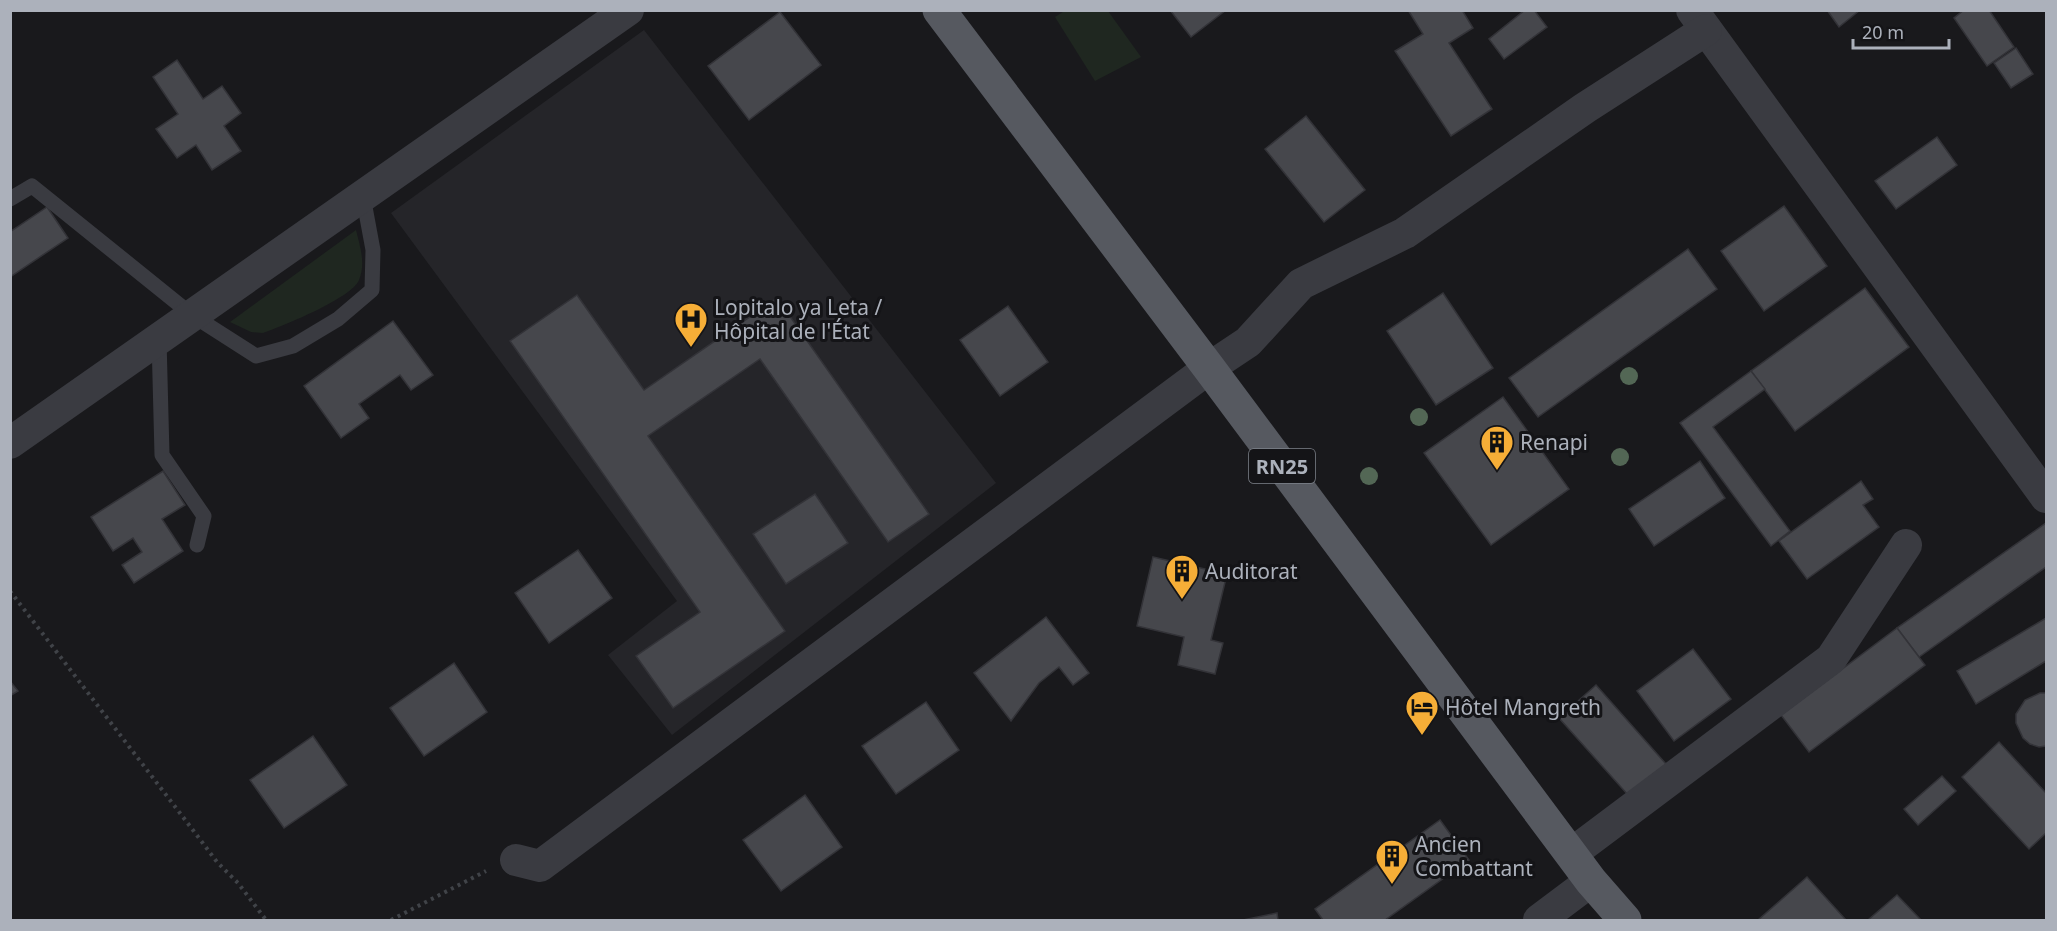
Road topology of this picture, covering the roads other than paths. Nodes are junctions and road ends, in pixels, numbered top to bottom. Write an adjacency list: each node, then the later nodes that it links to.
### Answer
1 (628, 10): 4 (street)
2 (939, 10): 8 (main road, RN25)
3 (1699, 20): 8 (street); 10 (street)
4 (363, 195): 6 (street); 6 (lane)
5 (10, 198): 6 (lane)
6 (192, 315): 7 (street)
7 (159, 339): 9 (street); 11 (lane)
8 (1209, 368): 13 (main road, RN25); 14 (street)
9 (10, 443)
10 (2046, 497)
11 (197, 545)
12 (1906, 545): 13 (street)
13 (1571, 854): 15 (main road, RN25)
14 (516, 860)
15 (1591, 881): 16 (street); 17 (main road, RN25)
16 (1539, 921)
17 (1625, 921)

